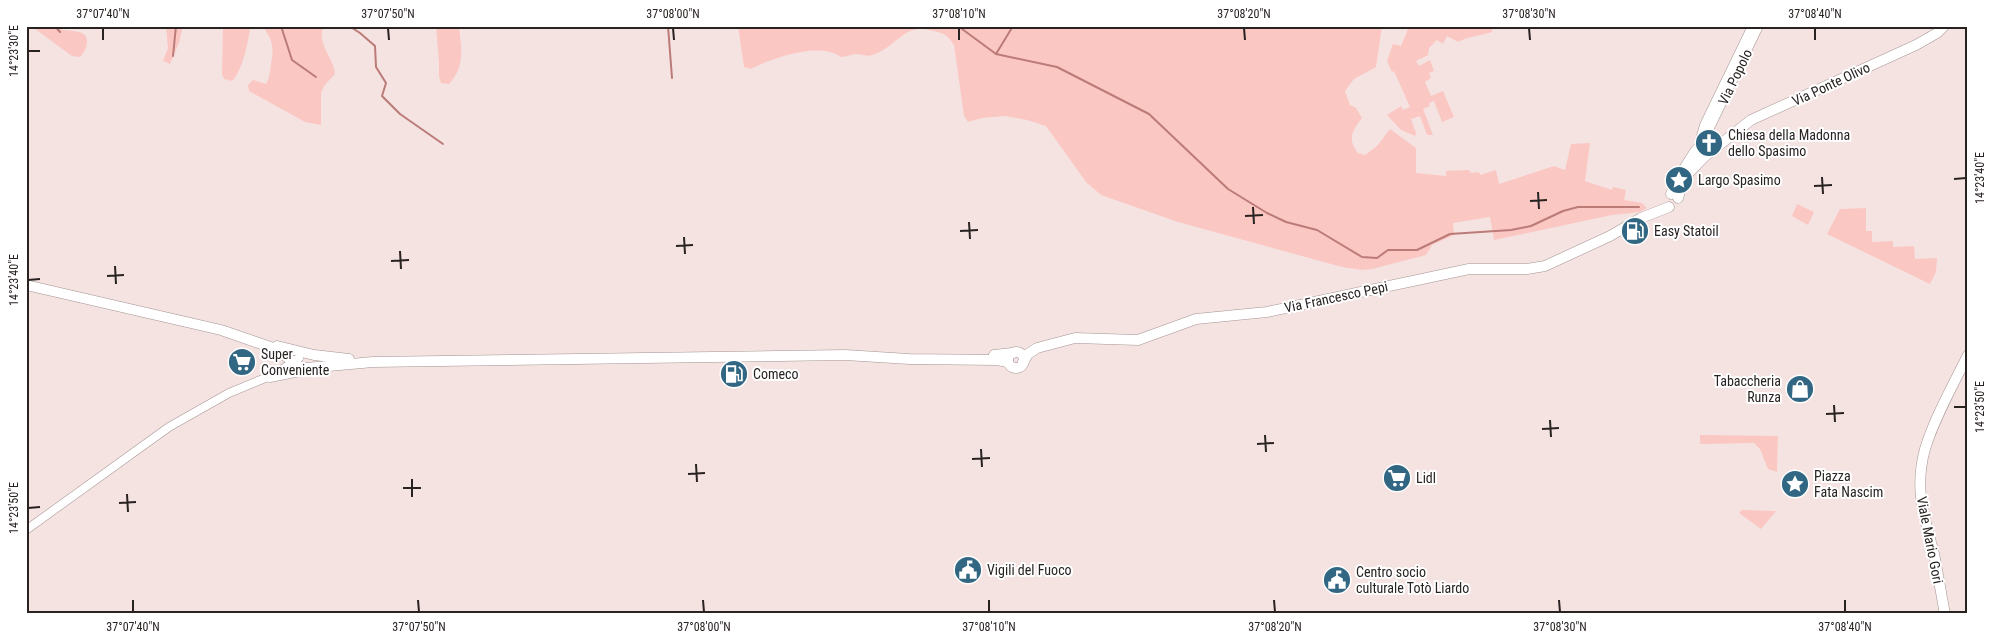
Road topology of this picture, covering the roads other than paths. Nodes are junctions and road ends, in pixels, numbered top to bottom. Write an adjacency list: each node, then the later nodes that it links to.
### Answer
1 (1752, 26): 4 (street, Via Popolo)
2 (1759, 26): 4 (street, Via Popolo)
3 (1944, 26): 6 (main road, Via Ponte Olivo)
4 (1707, 127): 5 (street)
5 (1696, 150): 6 (main road); 7 (main road)
6 (1704, 157): 7 (main road, Via Ponte Olivo)
7 (1671, 199): 9 (main road, Via Francesco Pepi)
8 (26, 285): 12 (main road)
9 (1059, 342): 11 (main road); 11 (main road)
10 (1968, 355): 16 (main road, Viale Mario Gori)
11 (1012, 356): 13 (main road)
12 (299, 361): 13 (main road); 13 (main road); 14 (street); 14 (street)
13 (373, 362)
14 (261, 380): 15 (street)
15 (26, 530)
16 (1945, 614)

